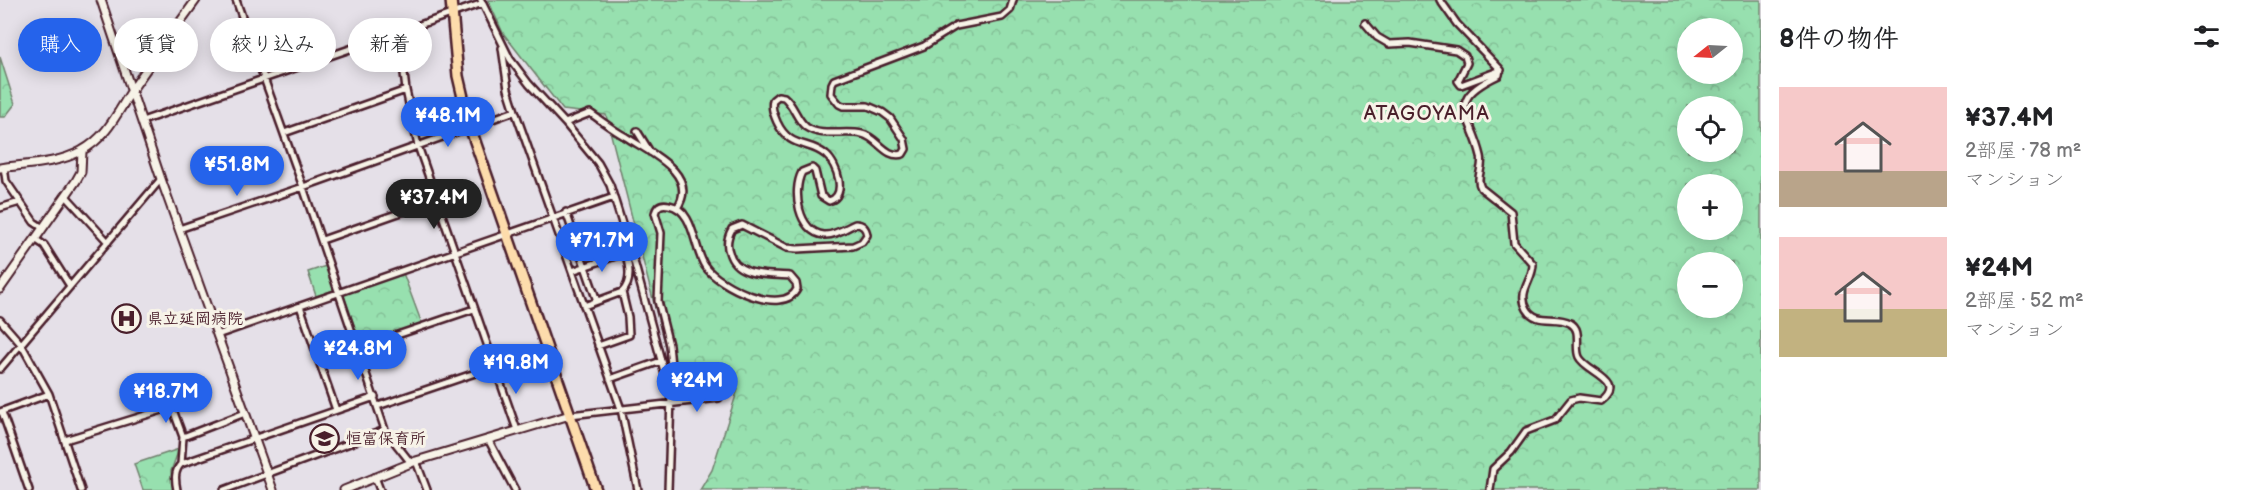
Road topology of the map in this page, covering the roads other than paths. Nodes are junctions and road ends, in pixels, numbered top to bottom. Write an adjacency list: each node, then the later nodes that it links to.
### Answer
1 (101, 0): 16 (street)
2 (195, 0): 16 (street)
3 (236, 0): 15 (street)
4 (451, 0): 8 (main road)
5 (1013, 0): 35 (street)
6 (1440, 0): 13 (street)
7 (482, 2): 8 (street); 11 (street)
8 (452, 13): 9 (street); 21 (main road)
9 (432, 20)
10 (1365, 23): 13 (street)
11 (500, 41): 18 (street); 20 (street)
12 (348, 50): 15 (street)
13 (1501, 70): 99 (street)
14 (404, 72): 17 (street)
15 (265, 78): 19 (street); 23 (street)
16 (132, 90): 19 (street); 25 (street)
17 (406, 90): 23 (street); 24 (street)
18 (515, 111): 21 (street); 37 (street)
19 (142, 121): 28 (street)
20 (565, 123): 26 (street); 31 (street)
21 (470, 127): 24 (street); 41 (main road)
22 (637, 131): 26 (street)
23 (284, 133): 29 (street)
24 (418, 146): 29 (street); 32 (street)
25 (82, 151): 27 (street); 30 (street)
26 (651, 153): 35 (street)
27 (2, 167): 33 (street)
28 (161, 179): 39 (street); 44 (street)
29 (303, 187): 39 (street); 43 (street)
30 (66, 196): 38 (street); 44 (street)
31 (614, 197): 36 (street); 40 (street)
32 (436, 200): 43 (street); 45 (street)
33 (20, 202): 34 (street); 38 (street)
34 (0, 208)
35 (677, 208): 66 (street)
36 (566, 212): 37 (street); 47 (street)
37 (552, 217): 41 (street); 48 (street)
38 (43, 228): 42 (street)
39 (179, 229): 58 (street)
40 (624, 232): 46 (street); 62 (street)
41 (506, 233): 45 (street); 76 (main road)
42 (36, 239): 49 (street); 50 (street)
43 (322, 240): 51 (street)
44 (108, 242): 49 (street)
45 (454, 252): 51 (street); 56 (street)
46 (624, 253): 47 (street); 52 (street)
47 (585, 266): 48 (street); 53 (street)
48 (572, 271): 55 (street)
49 (70, 286): 59 (street)
50 (0, 290)
51 (339, 291): 54 (street); 61 (street)
52 (622, 292): 53 (street); 60 (street)
53 (597, 301): 55 (street)
54 (300, 306): 58 (street); 73 (street)
55 (584, 306): 60 (street)
56 (474, 309): 61 (street); 63 (street)
57 (0, 320): 59 (street)
58 (217, 335): 75 (street)
59 (21, 344): 64 (street); 67 (street)
60 (598, 346): 65 (street)
61 (359, 348): 68 (street)
62 (661, 361): 65 (street); 66 (street)
63 (494, 367): 71 (street); 78 (street)
64 (0, 369)
65 (610, 379): 72 (street)
66 (670, 393): 70 (street)
67 (49, 394): 74 (street); 82 (street)
68 (375, 397): 71 (street); 73 (street)
69 (719, 398): 70 (street)
70 (672, 404): 72 (street); 98 (street)
71 (378, 406): 77 (street)
72 (621, 409): 76 (street); 97 (street)
73 (336, 410): 80 (street)
74 (1, 412): 87 (street)
75 (245, 413): 79 (street); 80 (street)
76 (570, 415): 78 (street); 96 (main road)
77 (385, 430): 83 (street); 85 (street)
78 (517, 430): 81 (street)
79 (183, 437): 82 (street); 84 (street)
80 (255, 439): 84 (street); 85 (street)
81 (488, 439): 83 (street); 95 (street)
82 (65, 440): 88 (street)
83 (414, 462): 86 (street); 94 (street)
84 (181, 464): 89 (street)
85 (267, 474): 90 (street); 91 (street)
86 (375, 477): 92 (street); 93 (street)
87 (29, 490)
88 (81, 490)
89 (177, 490)
90 (224, 490)
91 (273, 490)
92 (344, 490)
93 (380, 490)
94 (427, 490)
95 (515, 490)
96 (596, 490)
97 (638, 490)
98 (668, 490)
99 (1490, 490)

